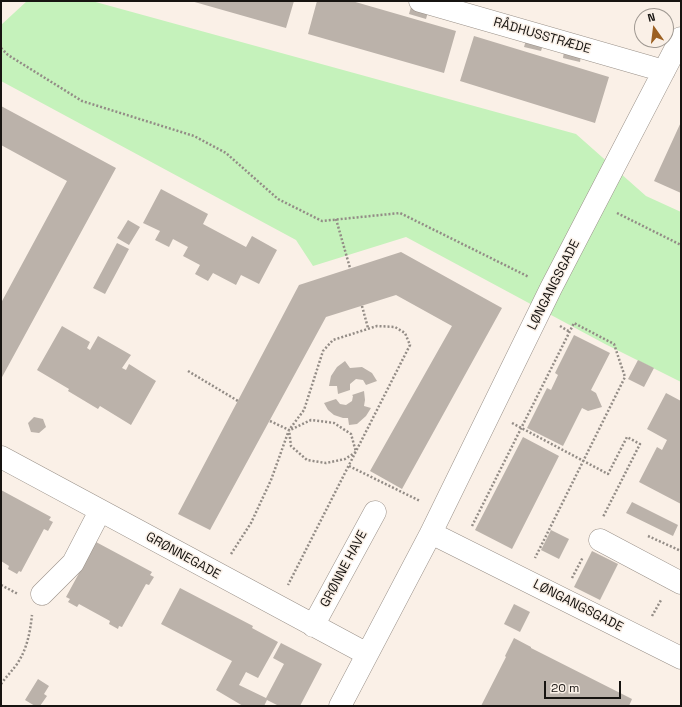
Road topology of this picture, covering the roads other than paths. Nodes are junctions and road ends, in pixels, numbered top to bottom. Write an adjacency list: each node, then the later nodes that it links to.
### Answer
1 (420, 1): 3 (street, RÅDHUSSTRÆDE)
2 (680, 43): 3 (street, LØNGANGSGADE)
3 (664, 71): 7 (street, LØNGANGSGADE)
4 (1, 457): 5 (street, GRØNNEGADE)
5 (100, 511): 10 (street); 11 (street, GRØNNEGADE)
6 (375, 512): 11 (street, GRØNNE HAVE)
7 (431, 533): 12 (street, LØNGANGSGADE); 13 (street, LØNGANGSGADE)
8 (596, 537): 9 (street)
9 (681, 583)
10 (42, 594)
11 (313, 626): 12 (street, GRØNNEGADE)
12 (366, 654): 14 (street, LØNGANGSGADE)
13 (681, 658)
14 (340, 706)

